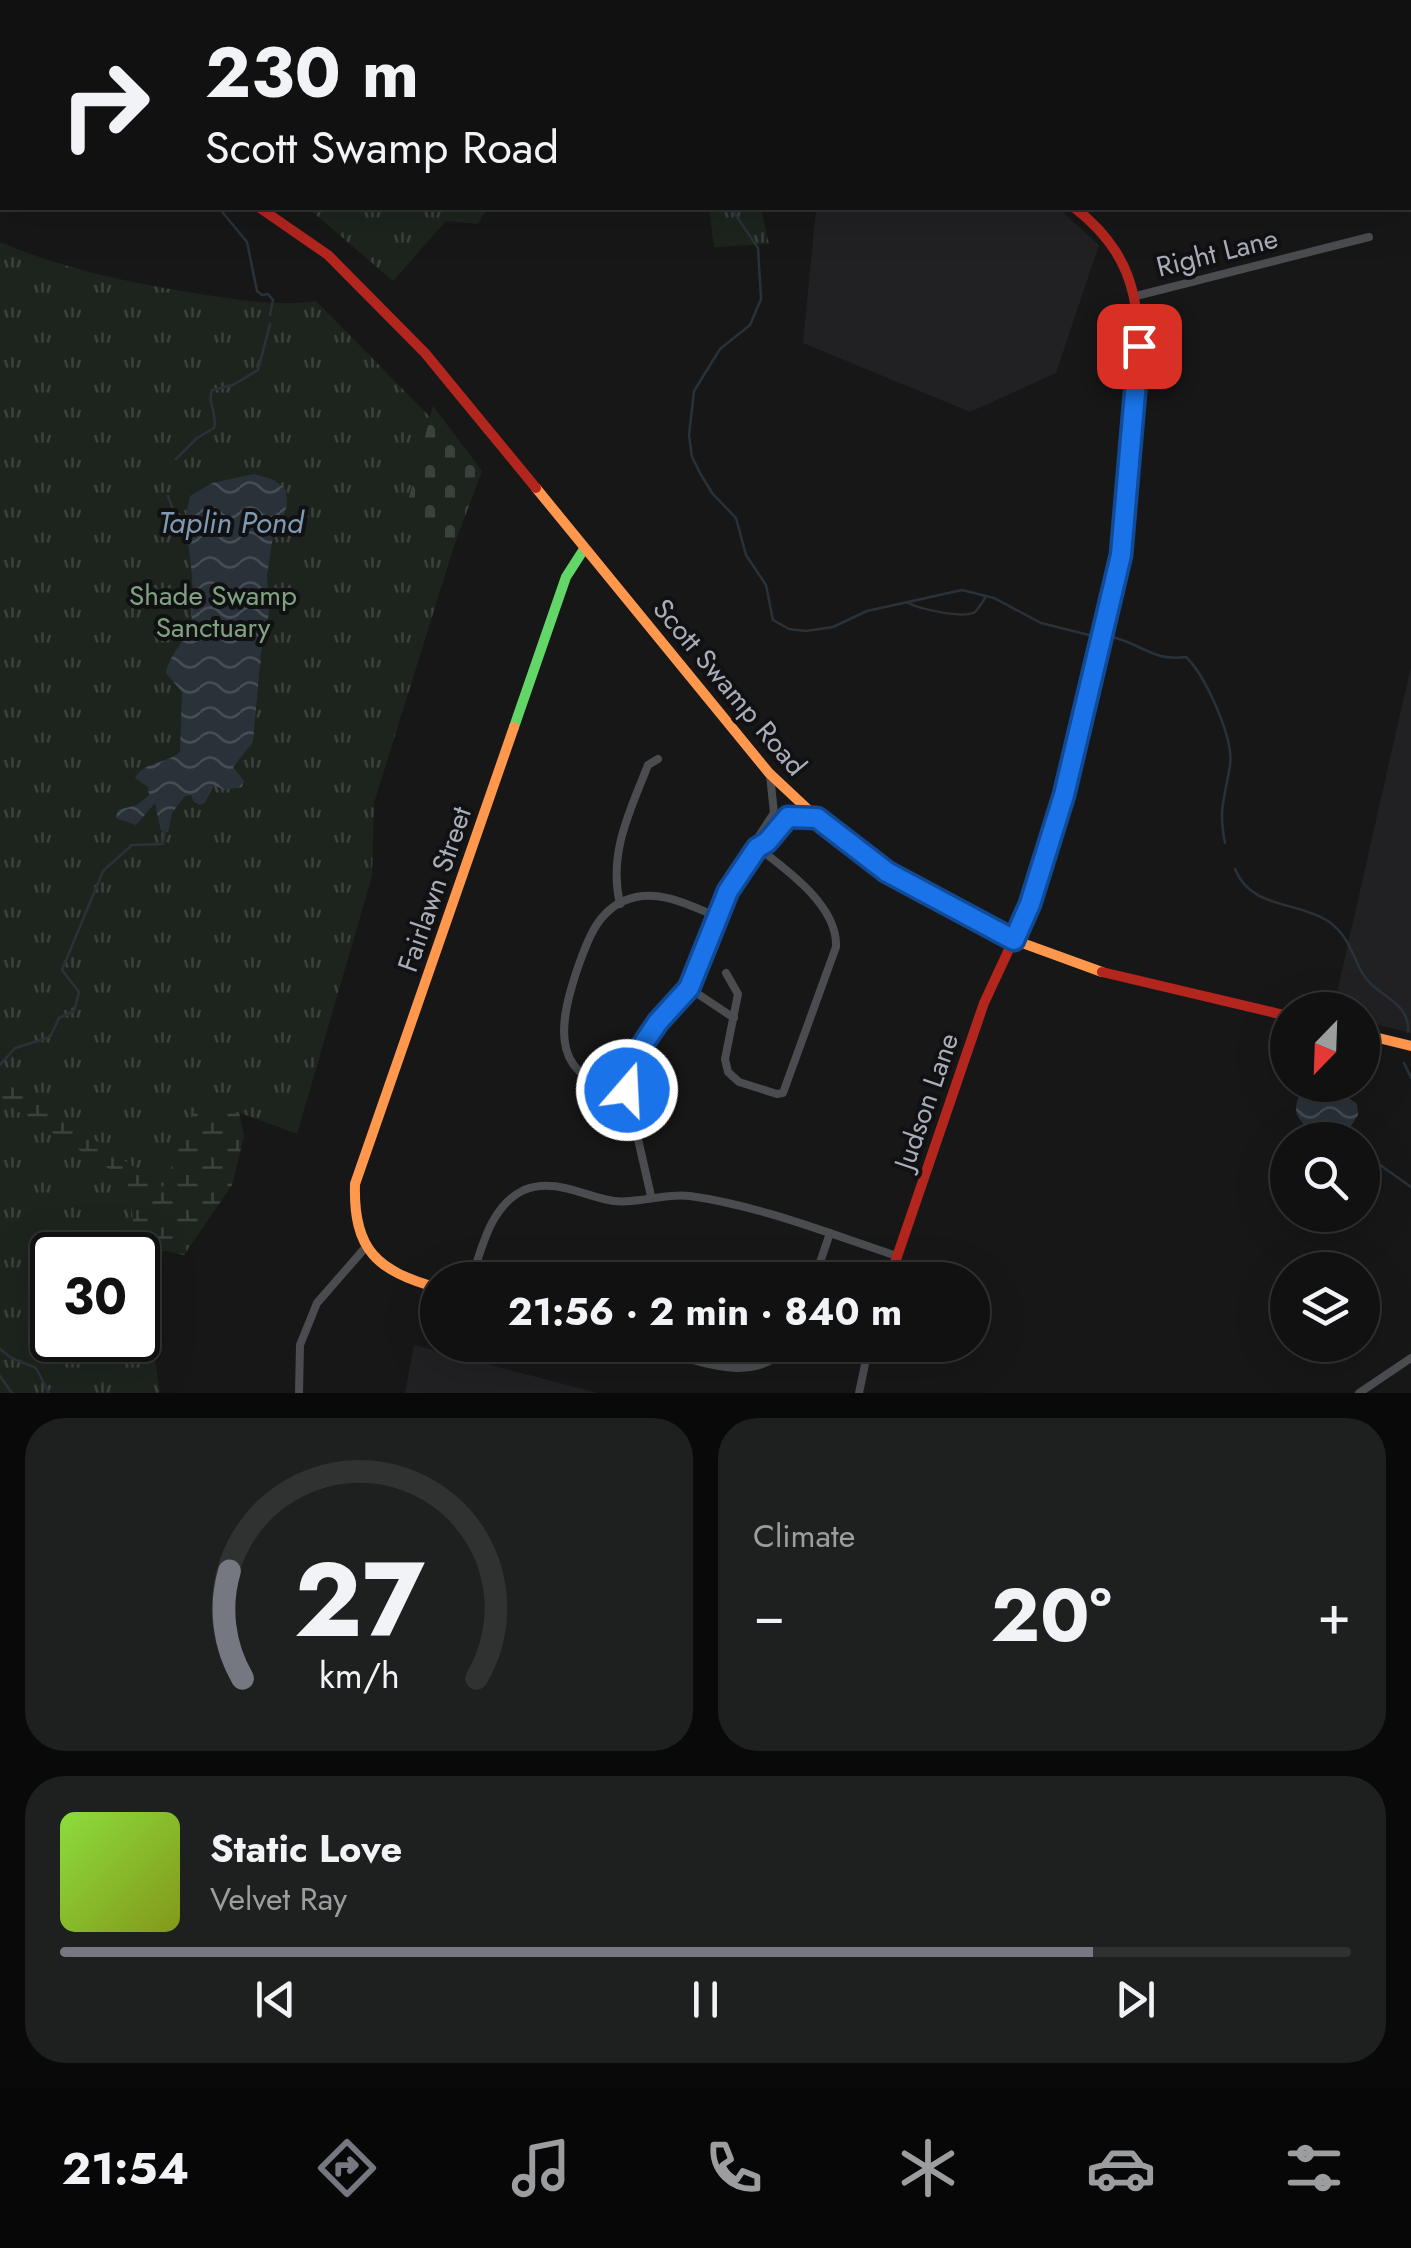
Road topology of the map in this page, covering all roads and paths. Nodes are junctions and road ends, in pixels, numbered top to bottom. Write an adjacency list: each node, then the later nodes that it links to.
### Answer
1 (263, 210): 5 (main road, Scott Swamp Road)
2 (1078, 210): 4 (main road, Judson Lane)
3 (1369, 237): 4 (street, Right Lane)
4 (1136, 296): 12 (main road, Judson Lane)
5 (584, 549): 7 (main road, Scott Swamp Road); 22 (main road, Fairlawn Street)
6 (658, 759): 10 (street)
7 (769, 773): 8 (main road, Scott Swamp Road); 9 (street)
8 (817, 818): 9 (street); 12 (main road, Scott Swamp Road)
9 (757, 848): 11 (street); 16 (street)
10 (620, 904): 11 (street); 19 (street)
11 (718, 918): 14 (street)
12 (1014, 940): 15 (main road, Scott Swamp Road); 23 (main road, Judson Lane)
13 (726, 973): 16 (street)
14 (689, 988): 16 (street); 19 (street)
15 (1270, 1012)
16 (734, 1018)
17 (1380, 1038): 18 (main road)
18 (1411, 1046)
19 (627, 1090): 20 (street)
20 (651, 1196): 21 (street); 24 (street)
21 (830, 1234): 23 (street); 25 (street)
22 (365, 1248): 27 (main road); 32 (street)
23 (897, 1256): 26 (main road, Judson Lane)
24 (478, 1262)
25 (820, 1262)
26 (895, 1262)
27 (420, 1283)
28 (1411, 1358): 34 (street)
29 (708, 1362): 30 (street)
30 (766, 1362)
31 (866, 1362): 33 (street)
32 (300, 1393)
33 (860, 1393)
34 (1358, 1393)

